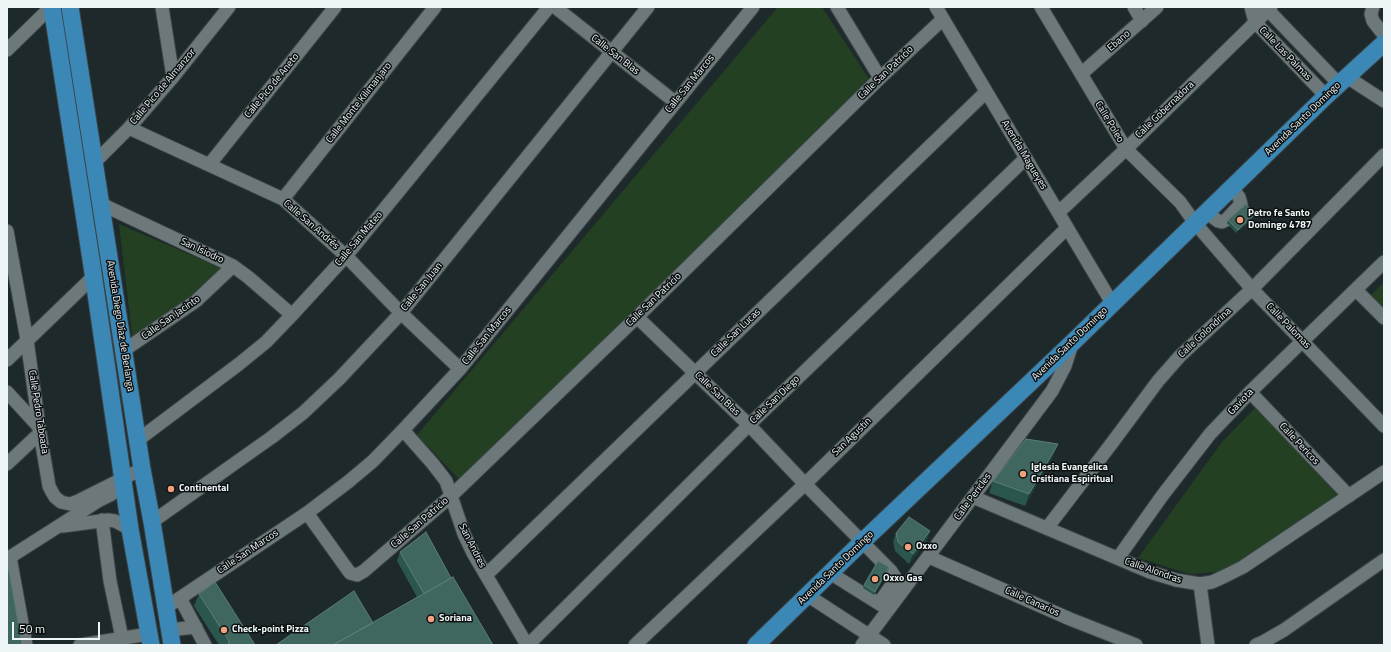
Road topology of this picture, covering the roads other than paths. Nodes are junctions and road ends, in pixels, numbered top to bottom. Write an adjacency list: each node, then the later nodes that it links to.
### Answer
1 (52, 7): 24 (street); 50 (main road, Avenida Diego Díaz de Berlanga)
2 (70, 7): 38 (main road, Avenida Diego Díaz de Berlanga)
3 (162, 7): 27 (street)
4 (229, 7): 27 (street, Calle Pico de Almanzor)
5 (335, 7): 39 (street, Calle Pico de Aneto)
6 (435, 7): 40 (street, Calle Monte Kilimanjaro)
7 (549, 7): 47 (street, Calle San Mateo)
8 (555, 7): 25 (street, Calle San Blas)
9 (648, 7): 25 (street, Calle San Juan)
10 (753, 7): 33 (street, Calle San Marcos)
11 (838, 7): 28 (street)
12 (936, 7): 19 (street, Avenida Magueyes)
13 (1041, 7): 26 (street, Calle Poleo)
14 (1134, 7): 20 (street)
15 (1157, 7): 20 (street, Ebano)
16 (1251, 7): 21 (street, Calle Las Palmas)
17 (1373, 7): 22 (street)
18 (1265, 8): 21 (street, Calle Gobernadora); 29 (street, Calle Las Palmas)
19 (943, 19): 28 (street, Calle San Patricio); 30 (street, Avenida Magueyes)
20 (1142, 21): 26 (street, Ebano)
21 (1255, 22): 31 (street, Calle Las Palmas); 35 (street, Calle Gobernadora)
22 (1384, 35)
23 (1384, 43): 29 (main road, Avenida Santo Domingo)
24 (7, 50)
25 (612, 52): 33 (street, Calle San Blas); 54 (street, Calle San Juan)
26 (1081, 74): 35 (street, Calle Poleo)
27 (173, 77): 34 (street, Calle Pico de Almanzor)
28 (880, 78): 56 (street, Calle San Patricio)
29 (1343, 80): 31 (main road, Avenida Santo Domingo); 32 (street, Calle Las Palmas)
30 (986, 92): 37 (street, Avenida Magueyes); 64 (street, Calle San Lucas)
31 (1326, 96): 43 (main road, Avenida Santo Domingo)
32 (1384, 101)
33 (676, 102): 63 (street, Calle San Marcos)
34 (129, 128): 38 (street, Calle Pico de Almanzor); 39 (street, Calle San Andrés)
35 (1126, 149): 42 (street, Calle Gobernadora); 43 (street, Calle Poleo)
36 (1384, 156): 51 (street, Calle Golondrina)
37 (1026, 158): 42 (street, Avenida Magueyes); 67 (street, Calle San Diego)
38 (94, 163): 41 (main road, Avenida Diego Díaz de Berlanga)
39 (209, 165): 40 (street, Calle San Andrés)
40 (283, 200): 47 (street, Calle San Andrés)
41 (101, 204): 49 (street, San Isiodro); 61 (main road, Avenida Diego Díaz de Berlanga)
42 (1059, 212): 44 (street, Avenida Magueyes)
43 (1200, 218): 51 (street, Calle Palomas); 53 (main road, Avenida Santo Domingo)
44 (1067, 228): 53 (street, Avenida Magueyes); 76 (street, San Agustin)
45 (7, 231): 46 (street, Calle Pedro Taboada)
46 (9, 255): 58 (street, Calle Pedro Taboada)
47 (346, 256): 54 (street, Calle San Andrés); 55 (street, Calle San Mateo)
48 (1384, 262): 52 (street, Gaviota)
49 (233, 266): 55 (street, San Isiodro); 61 (street, Calle San Jacinto)
50 (93, 276): 58 (street); 75 (main road, Avenida Diego Díaz de Berlanga)
51 (1252, 288): 59 (street, Calle Palomas); 85 (street, Calle Golondrina)
52 (1356, 290): 57 (street); 59 (street, Gaviota)
53 (1112, 304): 60 (main road, Avenida Santo Domingo)
54 (402, 313): 63 (street, Calle San Andrés); 83 (street, Calle San Juan)
55 (292, 315): 71 (street, Calle San Mateo)
56 (637, 317): 64 (street, Calle San Blas); 78 (street, Calle San Patricio)
57 (1384, 318)
58 (27, 340): 62 (street); 69 (street, Calle Pedro Taboada)
59 (1303, 341): 66 (street, Gaviota); 68 (street, Calle Palomas)
60 (1072, 343): 80 (street, Calle Pericles); 87 (main road, Avenida Santo Domingo)
61 (124, 351): 71 (main road, Avenida Diego Díaz de Berlanga)
62 (7, 360)
63 (460, 369): 70 (street, Calle San Marcos)
64 (695, 373): 67 (street, Calle San Blas); 93 (street, Calle San Lucas)
65 (7, 392): 69 (street)
66 (1250, 392): 79 (street, Calle Pericos); 90 (street, Gaviota)
67 (749, 425): 76 (street, Calle San Blas); 109 (street, Calle San Diego)
68 (1384, 426)
69 (40, 430): 72 (street); 77 (street, Calle Pedro Taboada)
70 (403, 430): 78 (street, San Andres); 81 (street, Calle San Marcos)
71 (138, 440): 73 (main road, Avenida Diego Díaz de Berlanga)
72 (7, 464)
73 (142, 472): 75 (street, Calle Pedro Taboada); 83 (main road, Avenida Diego Díaz de Berlanga)
74 (1384, 472): 79 (street, Calle Alondras)
75 (123, 483): 77 (street, Calle Pedro Taboada); 86 (main road, Avenida Diego Díaz de Berlanga)
76 (805, 484): 87 (street, Calle San Blas); 110 (street, San Agustin)
77 (97, 496): 84 (street)
78 (451, 496): 81 (street, Calle San Patricio); 93 (street, San Andres)
79 (1349, 496): 95 (street, Calle Alondras)
80 (973, 497): 85 (street, Calle Alondras); 88 (street, Calle Pericles)
81 (307, 513): 98 (street, Calle San Marcos)
82 (102, 520): 84 (street); 86 (street); 105 (street)
83 (152, 522): 100 (main road, Avenida Diego Díaz de Berlanga)
84 (59, 526): 89 (street)
85 (1047, 528): 90 (street, Calle Alondras)
86 (130, 529): 103 (main road, Avenida Diego Díaz de Berlanga)
87 (862, 542): 92 (main road, Avenida Santo Domingo); 94 (street, Calle San Blas)
88 (929, 557): 96 (street, Calle Pericles); 113 (street, Calle Canarios)
89 (9, 558): 106 (street)
90 (1118, 558): 95 (street, Calle Alondras)
91 (1384, 560): 115 (street)
92 (830, 573): 97 (main road, Avenida Santo Domingo); 99 (street)
93 (486, 574): 109 (street, San Andres)
94 (896, 579): 96 (street, Calle San Blas); 99 (street)
95 (1200, 584): 114 (street)
96 (904, 590): 99 (street, Calle Pericles)
97 (807, 595): 104 (street); 111 (main road, Avenida Santo Domingo)
98 (180, 598): 100 (street, Calle San Marcos); 101 (street)
99 (884, 606): 104 (street, Calle Pericles)
100 (166, 608): 102 (main road, Avenida Diego Díaz de Berlanga)
101 (196, 627): 102 (street); 108 (street)
102 (170, 638)
103 (150, 639): 105 (street)
104 (866, 640): 112 (street)
105 (121, 642): 107 (street)
106 (26, 645)
107 (80, 645)
108 (205, 645)
109 (527, 645)
110 (635, 645)
111 (756, 645)
112 (884, 645)
113 (1136, 645)
114 (1208, 645)
115 (1256, 645)

